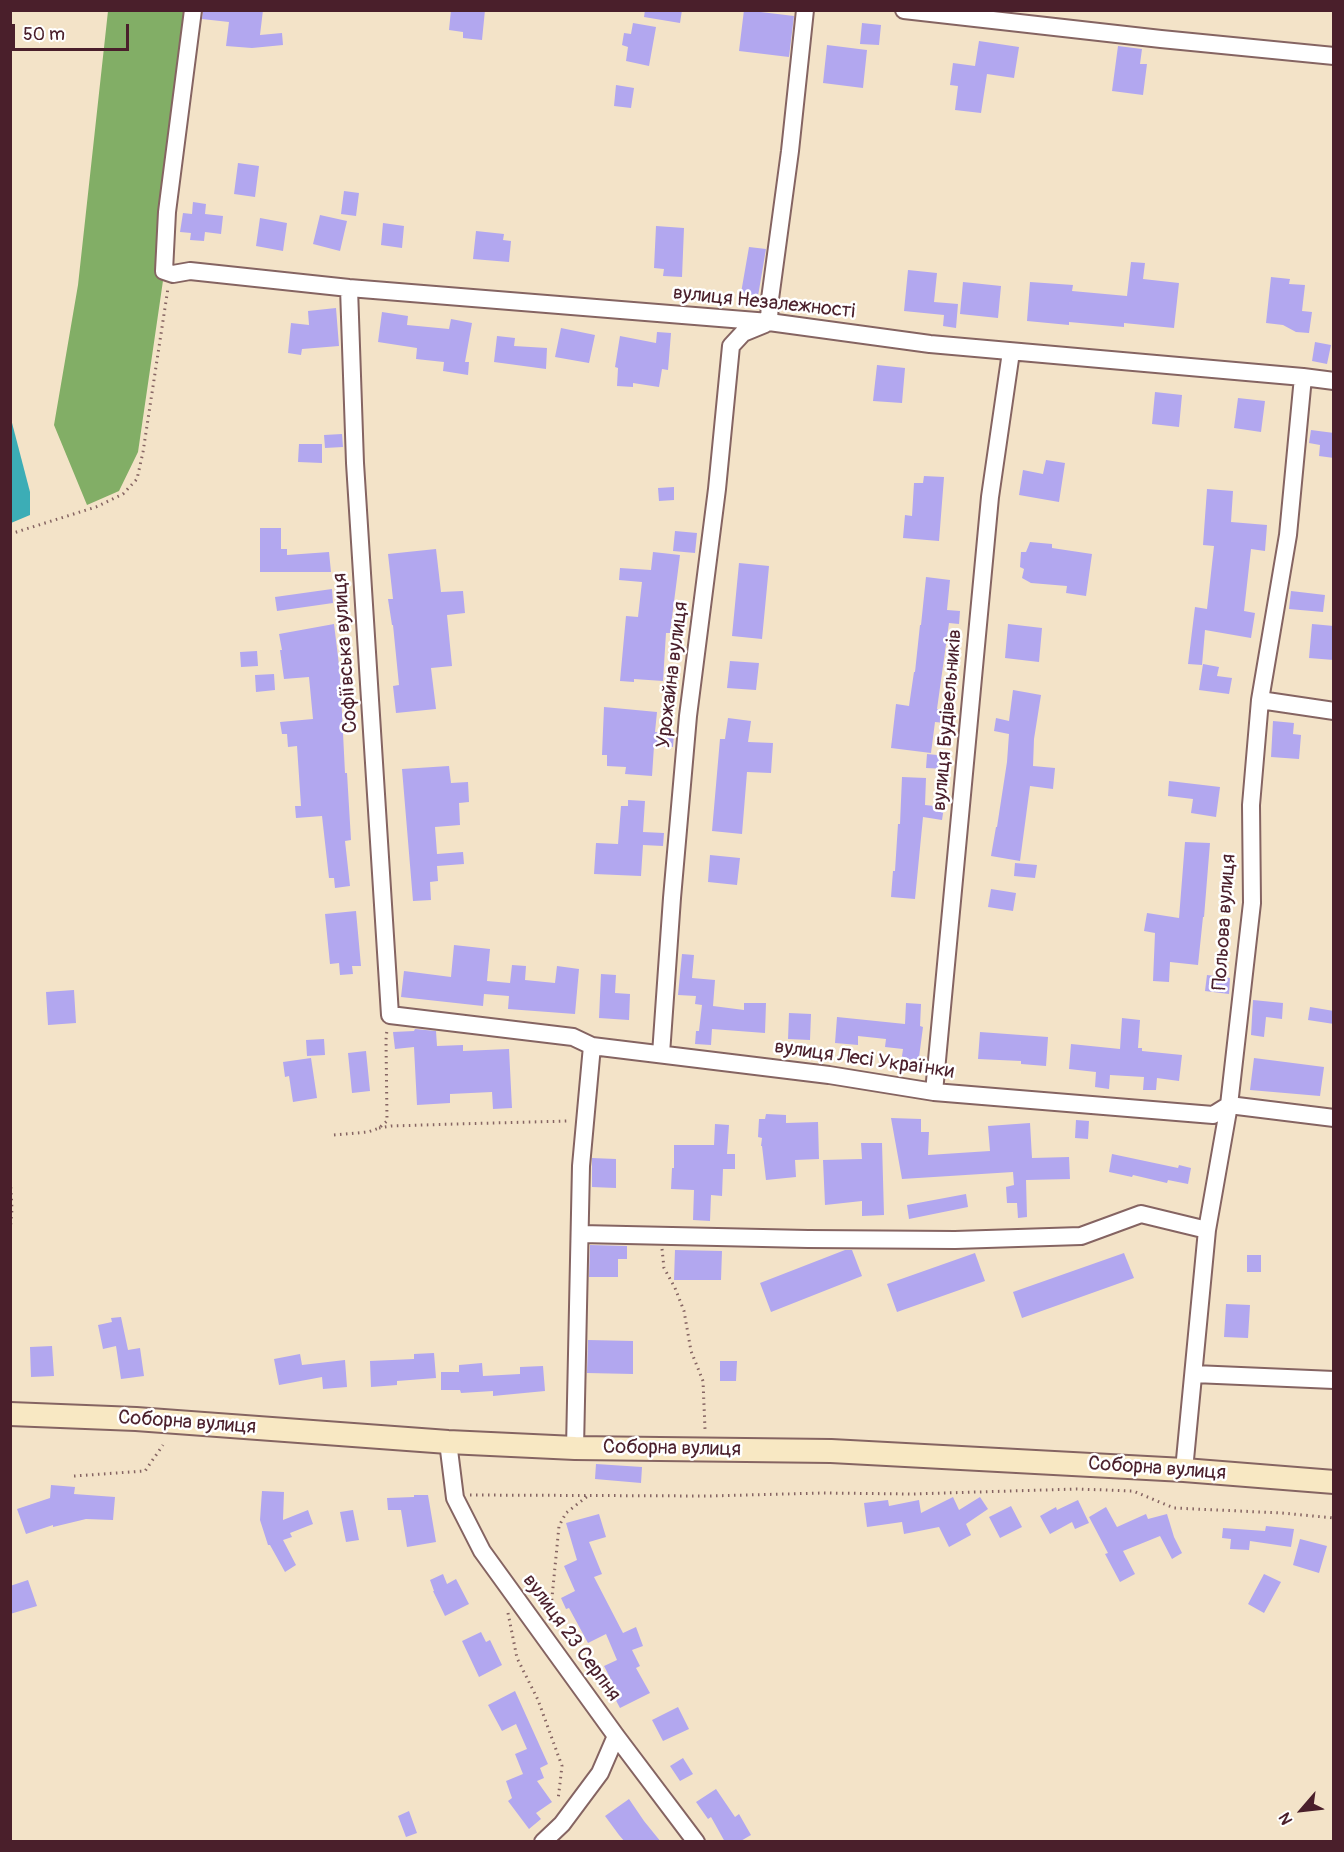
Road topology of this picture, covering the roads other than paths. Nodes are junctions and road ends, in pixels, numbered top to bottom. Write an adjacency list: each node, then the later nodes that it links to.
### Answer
1 (193, 10): 5 (street, вулиця Незалежності)
2 (805, 10): 6 (street)
3 (904, 10): 4 (street)
4 (1334, 56)
5 (349, 288): 6 (street, вулиця Незалежності); 12 (street, Софіївська вулиця)
6 (769, 322): 7 (street, вулиця Незалежності); 14 (street, Урожайна вулиця)
7 (1011, 352): 8 (street, вулиця Незалежності); 15 (street, вулиця Будівельників)
8 (1304, 377): 9 (street, вулиця Незалежності); 10 (street, Польова вулиця)
9 (1334, 381)
10 (1260, 700): 11 (street); 16 (street, Польова вулиця)
11 (1334, 711)
12 (390, 1015): 13 (street, вулиця Лесі Українки)
13 (592, 1046): 14 (street, вулиця Лесі Українки); 19 (street)
14 (661, 1054): 15 (street, вулиця Лесі Українки)
15 (934, 1092): 16 (street, вулиця Лесі Українки)
16 (1229, 1106): 17 (street, вулиця Лесі Українки); 18 (street, Польова вулиця)
17 (1334, 1118)
18 (1207, 1230): 19 (street); 20 (street, Польова вулиця)
19 (581, 1234): 24 (street)
20 (1194, 1374): 21 (street); 25 (street, Польова вулиця)
21 (1334, 1380)
22 (10, 1414): 23 (street, Соборна вулиця)
23 (448, 1442): 24 (street, Соборна вулиця); 27 (street, вулиця 23 Серпня)
24 (575, 1448): 25 (street, Соборна вулиця)
25 (1184, 1470): 26 (street, Соборна вулиця)
26 (1334, 1482)
27 (616, 1736): 28 (street); 29 (street, вулиця 23 Серпня)
28 (543, 1842)
29 (696, 1842)

